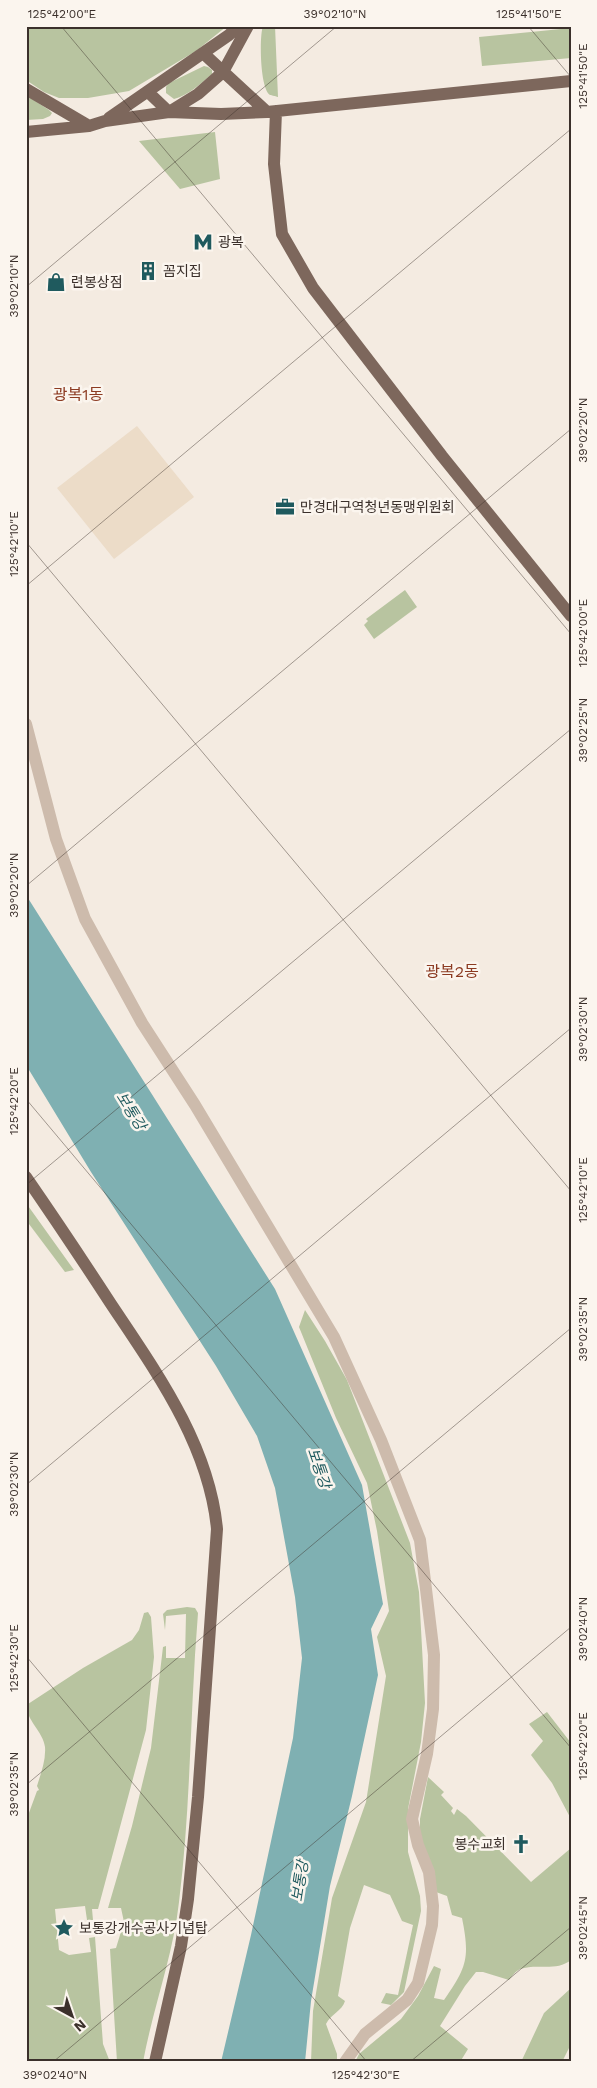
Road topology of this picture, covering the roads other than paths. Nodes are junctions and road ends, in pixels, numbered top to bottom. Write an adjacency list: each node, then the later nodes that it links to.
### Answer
1 (238, 26): 3 (main road)
2 (248, 26): 4 (main road)
3 (202, 54): 4 (main road); 7 (main road)
4 (223, 72): 8 (main road); 9 (main road)
5 (571, 81): 8 (main road)
6 (26, 89): 11 (main road)
7 (148, 92): 9 (main road); 10 (main road)
8 (272, 111): 9 (main road); 13 (main road)
9 (168, 112): 10 (main road)
10 (105, 121): 11 (main road)
11 (90, 126): 12 (main road)
12 (26, 132)
13 (571, 616)
14 (26, 724): 17 (street)
15 (26, 1177): 16 (main road)
16 (155, 2062)
17 (345, 2062)

